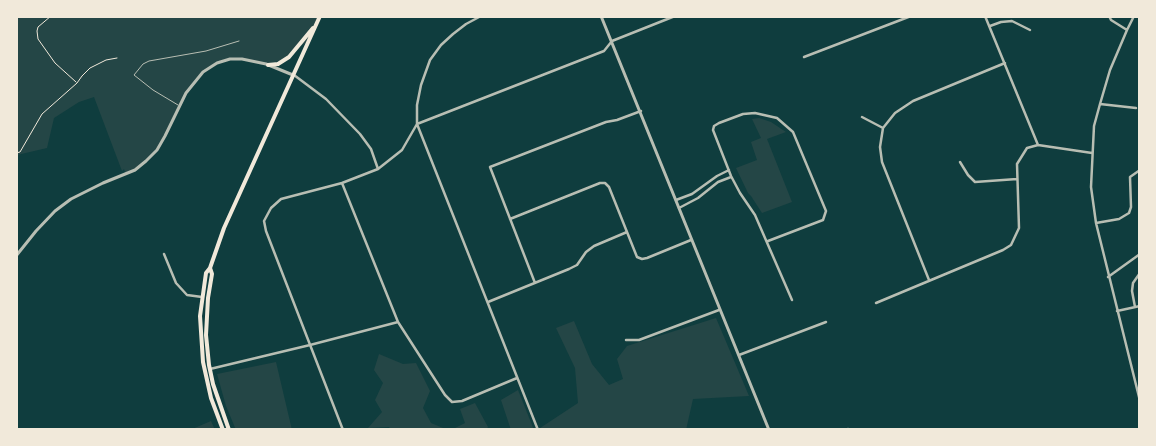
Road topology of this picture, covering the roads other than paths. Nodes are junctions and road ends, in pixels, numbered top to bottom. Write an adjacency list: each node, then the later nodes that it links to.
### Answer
1 (320, 16): 9 (main road)
2 (481, 16): 24 (street)
3 (602, 16): 14 (street)
4 (675, 16): 14 (street)
5 (910, 16): 15 (street)
6 (985, 16): 10 (street)
7 (1108, 16): 12 (street)
8 (1134, 16): 12 (street)
9 (317, 22): 17 (main road); 18 (main road)
10 (990, 26): 11 (street); 16 (street)
11 (1030, 30)
12 (1126, 30): 19 (street)
13 (239, 41): 20 (lane)
14 (612, 41): 22 (street); 24 (street)
15 (804, 57)
16 (1005, 63): 25 (street); 26 (street)
17 (268, 65): 18 (street); 20 (street)
18 (294, 76): 29 (street); 45 (main road)
19 (1100, 104): 21 (street); 27 (street)
20 (180, 106): 44 (street)
21 (1136, 108)
22 (640, 110): 35 (street); 37 (street)
23 (862, 117): 25 (street)
24 (417, 124): 29 (street); 52 (street)
25 (883, 128): 48 (street)
26 (1038, 145): 27 (street); 33 (street)
27 (1092, 153): 38 (street)
28 (960, 162): 33 (street)
29 (378, 169): 34 (street)
30 (729, 170): 32 (street); 35 (street); 41 (street)
31 (1140, 170): 38 (street)
32 (731, 176): 36 (street); 41 (street)
33 (1017, 179): 48 (street)
34 (342, 183): 58 (street); 61 (street)
35 (676, 200): 36 (street)
36 (679, 208): 40 (street)
37 (510, 219): 39 (street); 49 (street)
38 (1096, 223): 47 (street)
39 (627, 232): 40 (street); 49 (street)
40 (691, 240): 56 (street)
41 (768, 241): 51 (street)
42 (164, 254): 50 (street)
43 (1140, 254): 47 (street)
44 (16, 256)
45 (210, 268): 50 (main road); 63 (main road)
46 (1140, 273): 55 (street)
47 (1108, 277): 57 (street)
48 (928, 280): 53 (street)
49 (535, 283): 52 (street)
50 (202, 298): 66 (main road)
51 (792, 300)
52 (488, 302): 64 (street)
53 (876, 303)
54 (1140, 306): 55 (street)
55 (1135, 307): 57 (street)
56 (720, 310): 60 (street); 62 (street)
57 (1117, 311): 65 (street)
58 (398, 322): 61 (street); 64 (street)
59 (826, 322): 62 (street)
60 (626, 340)
61 (310, 345): 63 (street); 68 (street)
62 (739, 355): 70 (street)
63 (210, 369): 67 (main road)
64 (517, 378): 69 (street)
65 (1140, 401)
66 (222, 430)
67 (229, 430)
68 (344, 430)
69 (538, 430)
70 (769, 430)

